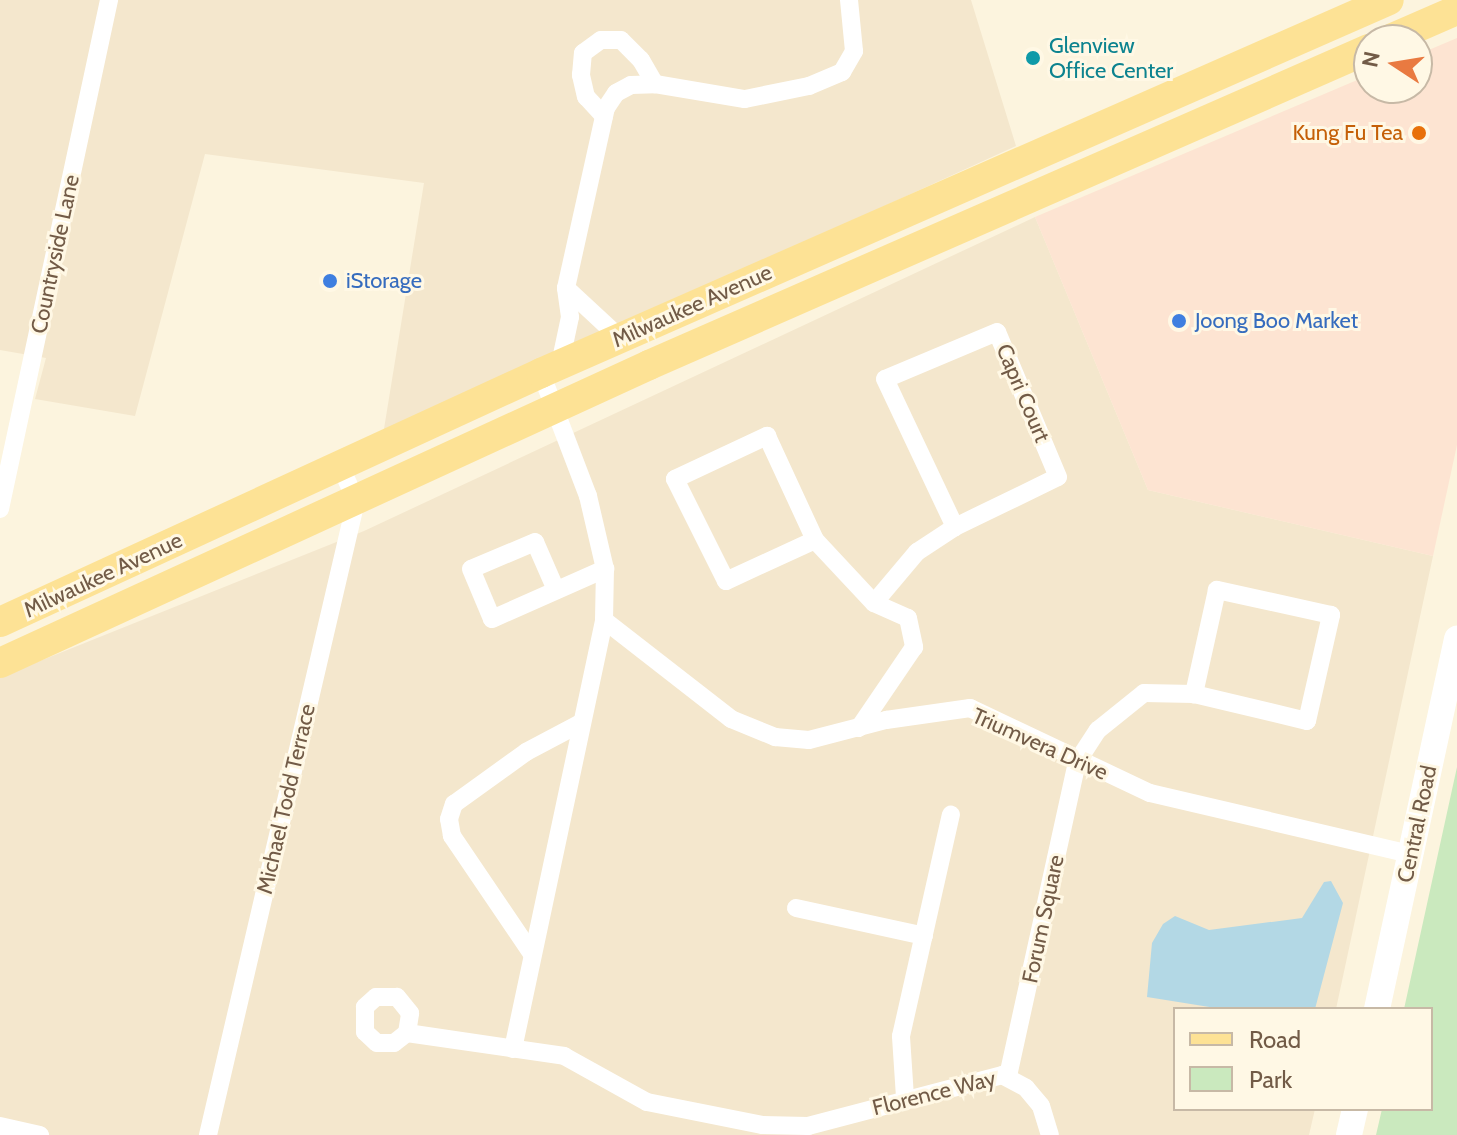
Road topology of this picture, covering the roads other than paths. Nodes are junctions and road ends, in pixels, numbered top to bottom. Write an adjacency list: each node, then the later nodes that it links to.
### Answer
1 (109, 0): 17 (street, Countryside Lane)
2 (849, 0): 8 (street)
3 (1389, 0): 6 (main road, Milwaukee Avenue)
4 (1457, 10): 5 (main road)
5 (1425, 24)
6 (1304, 37): 10 (main road); 12 (main road, Milwaukee Avenue)
7 (1353, 56): 10 (main road, Milwaukee Avenue)
8 (655, 84): 9 (street); 9 (street)
9 (604, 116): 11 (street)
10 (1165, 138): 14 (main road, Milwaukee Avenue)
11 (566, 288): 12 (street); 13 (street)
12 (620, 338): 13 (main road, Milwaukee Avenue)
13 (550, 369): 14 (street); 15 (main road, Milwaukee Avenue)
14 (556, 409): 16 (main road, Milwaukee Avenue); 20 (street)
15 (340, 465): 16 (street); 24 (main road, Milwaukee Avenue)
16 (356, 501): 26 (main road, Milwaukee Avenue); 44 (street, Michael Todd Terrace)
17 (0, 509)
18 (955, 527): 18 (street, Capri Court); 22 (street, Capri Court)
19 (815, 540): 19 (street); 22 (street)
20 (605, 569): 21 (street); 23 (street)
21 (556, 590): 21 (street)
22 (874, 603): 29 (street)
23 (604, 620): 28 (street); 29 (street, Triumvera Drive)
24 (0, 622)
25 (1457, 639): 32 (main road, Central Road)
26 (0, 663)
27 (1194, 694): 27 (street); 30 (street)
28 (581, 723): 35 (street); 35 (street)
29 (859, 728): 30 (street, Triumvera Drive)
30 (1077, 762): 32 (street, Triumvera Drive); 39 (street, Forum Square)
31 (951, 815): 34 (street)
32 (1411, 854): 36 (main road, Central Road)
33 (796, 908): 34 (street)
34 (924, 936): 40 (street)
35 (532, 954): 38 (street)
36 (1377, 1007)
37 (407, 1033): 38 (street)
38 (513, 1049): 40 (street, Florence Way)
39 (1008, 1076): 40 (street, Florence Way); 45 (street, Florence Way)
40 (905, 1097)
41 (1355, 1111): 46 (main road)
42 (0, 1126): 43 (street)
43 (40, 1135)
44 (208, 1135)
45 (1050, 1135)
46 (1349, 1135)

